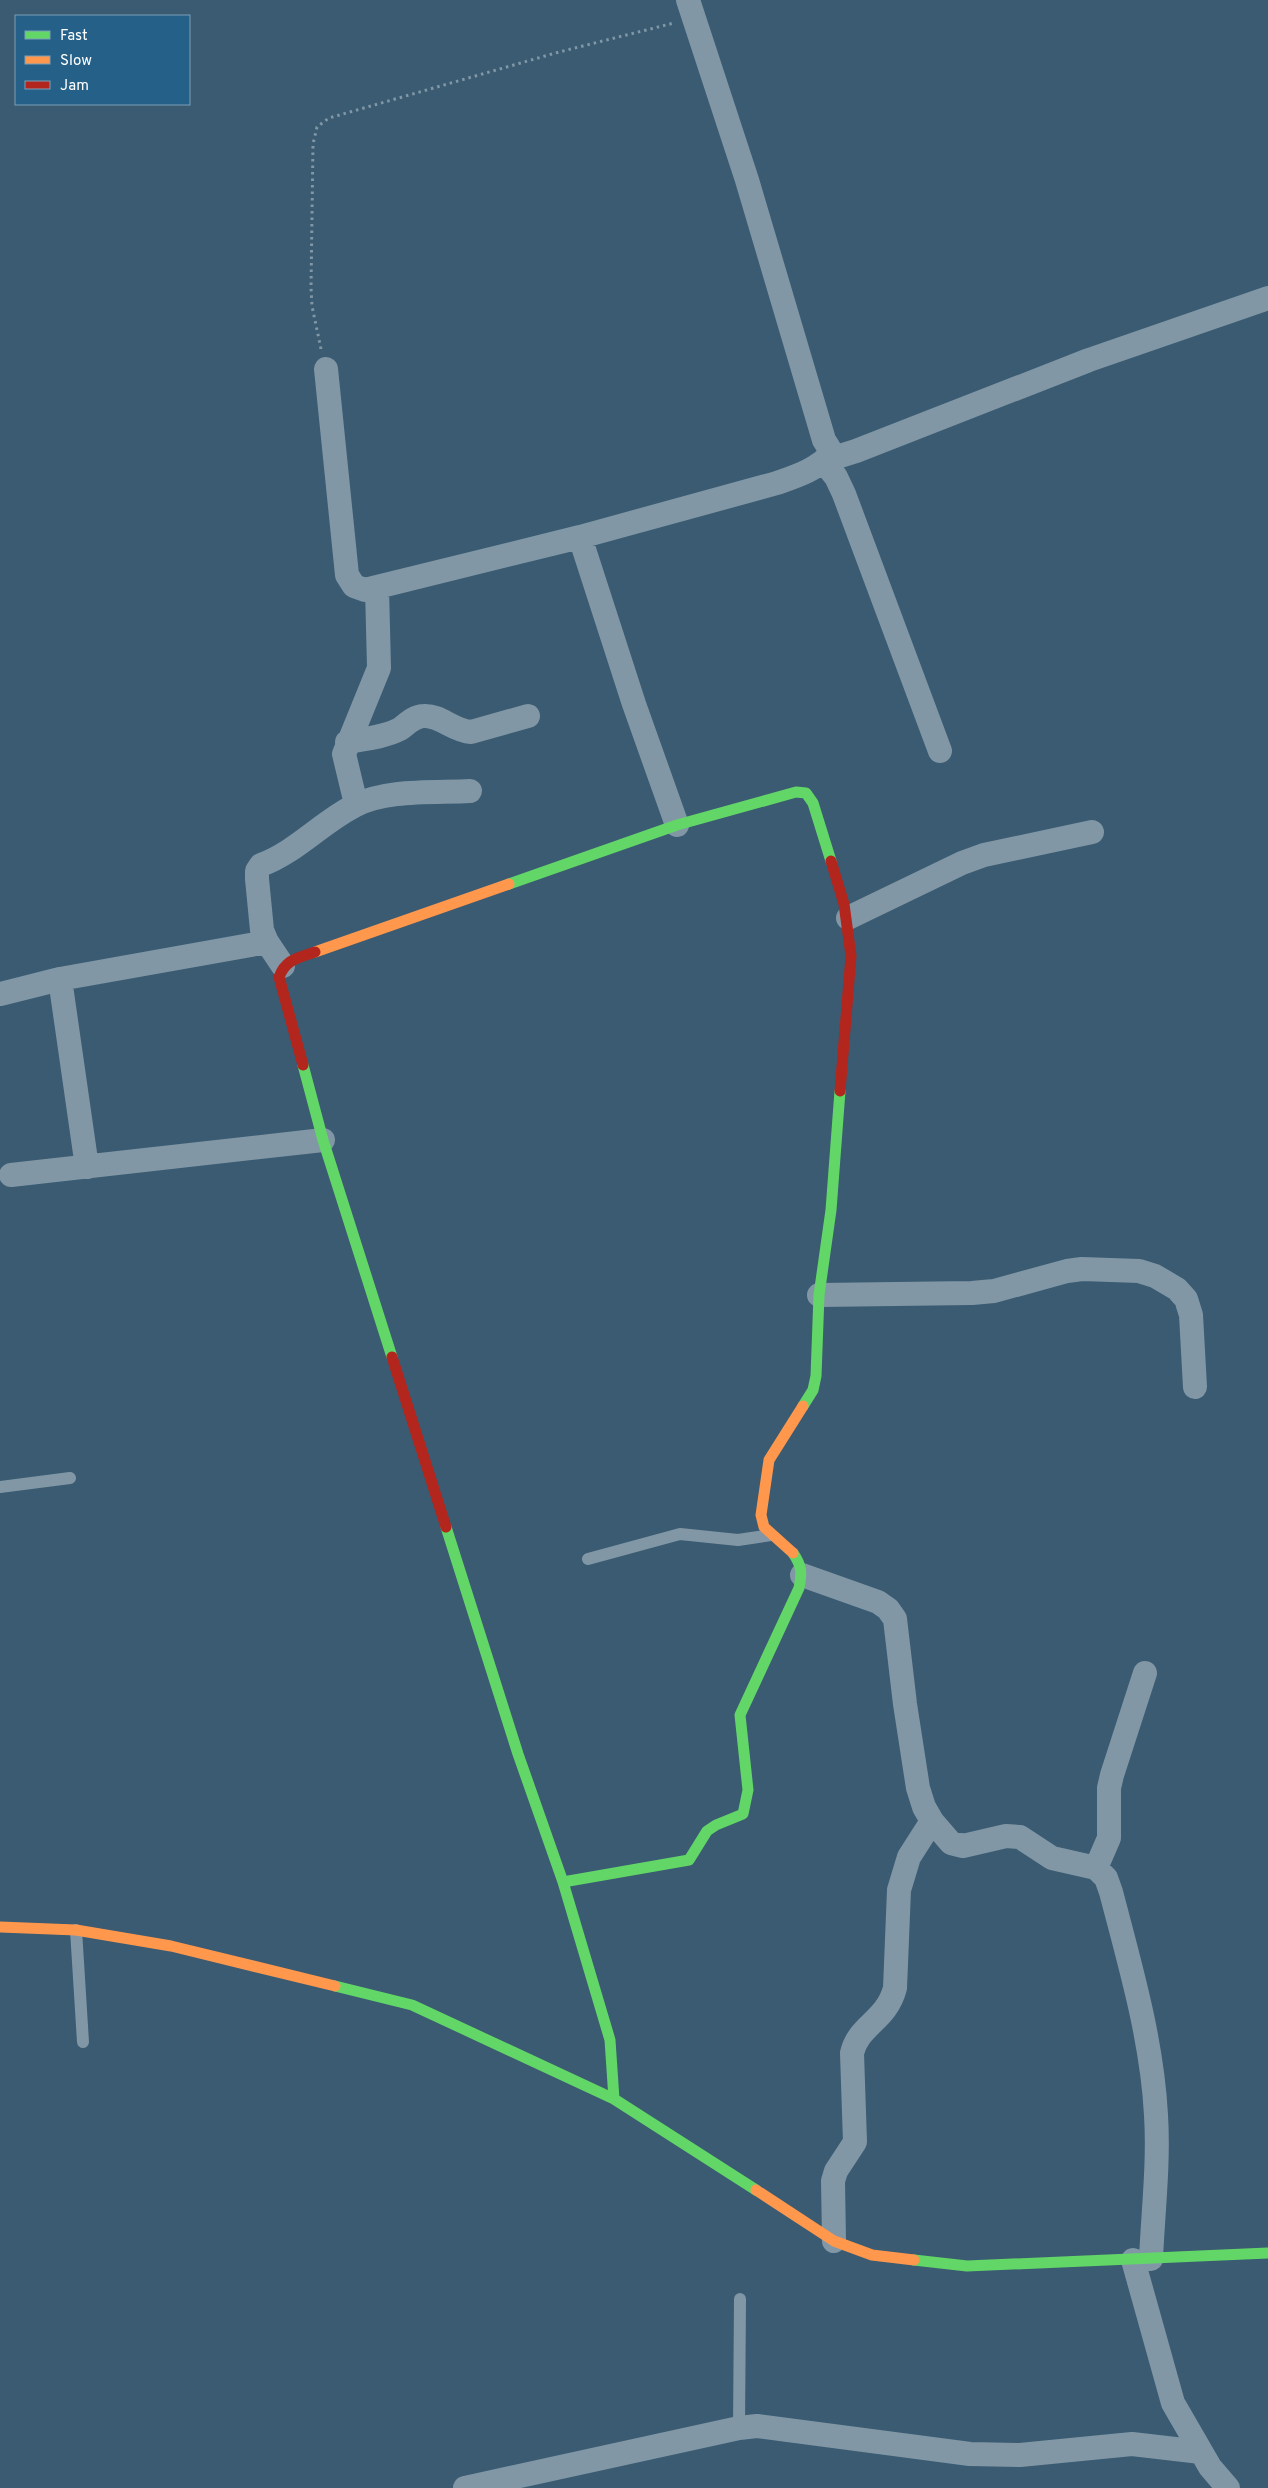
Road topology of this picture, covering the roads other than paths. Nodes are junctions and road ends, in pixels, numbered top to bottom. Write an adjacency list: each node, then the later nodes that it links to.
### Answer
1 (691, 9): 4 (street)
2 (1268, 298): 4 (street)
3 (326, 369): 6 (street)
4 (828, 457): 5 (street); 9 (street)
5 (580, 537): 6 (street); 12 (street)
6 (377, 588): 8 (street)
7 (528, 716): 8 (street)
8 (348, 742): 11 (street)
9 (940, 750)
10 (470, 791): 11 (street)
11 (356, 804): 15 (street)
12 (677, 825): 14 (street); 16 (street)
13 (1092, 832): 14 (street)
14 (848, 918): 22 (street)
15 (266, 942): 16 (street); 17 (street)
16 (283, 966): 19 (street)
17 (60, 979): 18 (street); 20 (street)
18 (0, 994)
19 (323, 1140): 20 (street); 32 (street)
20 (87, 1167): 21 (street)
21 (11, 1176)
22 (819, 1295): 23 (street); 26 (street)
23 (1195, 1387)
24 (70, 1478): 25 (lane)
25 (0, 1487)
26 (771, 1534): 27 (lane); 28 (street)
27 (588, 1559)
28 (802, 1575): 30 (street); 32 (street)
29 (1145, 1673): 31 (street)
30 (932, 1822): 31 (street); 37 (street)
31 (1096, 1868): 39 (street)
32 (563, 1882): 36 (street)
33 (0, 1928): 34 (street)
34 (76, 1930): 35 (lane); 36 (street)
35 (83, 2042)
36 (614, 2099): 37 (street)
37 (834, 2241): 39 (street)
38 (1268, 2253): 39 (street)
39 (1142, 2260): 42 (street)
40 (740, 2299): 41 (lane)
41 (739, 2428): 42 (street); 43 (street)
42 (1201, 2452): 44 (street)
43 (465, 2488)
44 (1228, 2488)

